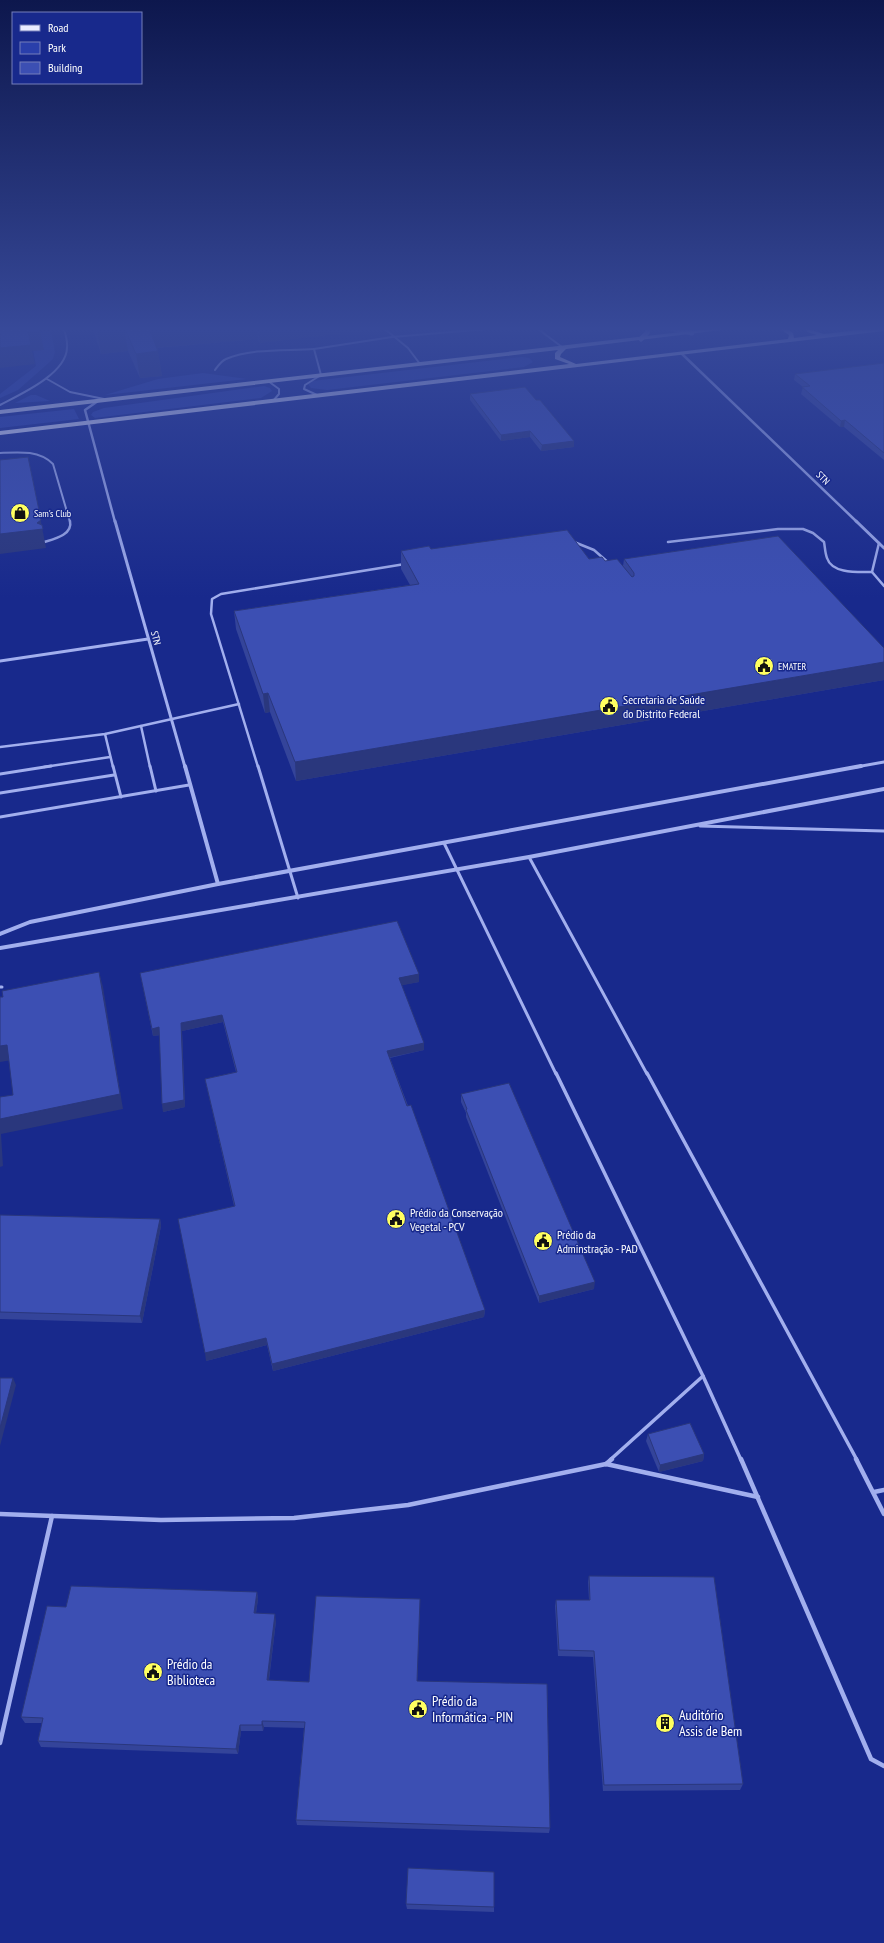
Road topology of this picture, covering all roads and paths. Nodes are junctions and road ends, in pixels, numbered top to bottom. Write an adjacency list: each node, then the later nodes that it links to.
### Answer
1 (86, 417): 4 (street, STN)
2 (134, 417): 4 (main road)
3 (747, 417): 10 (street, STN)
4 (87, 422): 5 (main road); 16 (street, STN)
5 (2, 433)
6 (0, 453): 8 (lane)
7 (570, 541): 13 (lane)
8 (44, 542)
9 (668, 542): 14 (lane)
10 (879, 543): 11 (street, STN); 14 (lane)
11 (884, 548)
12 (405, 564): 18 (lane)
13 (614, 570)
14 (872, 572): 15 (lane)
15 (884, 586)
16 (148, 639): 17 (street); 19 (street, STN)
17 (0, 661)
18 (239, 704): 19 (lane); 37 (lane)
19 (170, 720): 20 (lane); 27 (street, STN)
20 (142, 726): 21 (lane); 29 (lane)
21 (105, 734): 22 (lane); 23 (lane)
22 (0, 747)
23 (110, 757): 25 (lane); 26 (lane)
24 (884, 762): 35 (street)
25 (0, 774)
26 (114, 775): 30 (lane); 31 (lane)
27 (189, 785): 29 (lane); 39 (street, STN)
28 (884, 789): 33 (street)
29 (156, 791): 31 (lane)
30 (0, 793)
31 (121, 797): 32 (lane)
32 (0, 817)
33 (696, 826): 34 (lane); 36 (street)
34 (884, 831)
35 (444, 843): 37 (street); 38 (lane)
36 (529, 857): 38 (street); 46 (lane)
37 (291, 870): 39 (street); 40 (lane)
38 (456, 870): 40 (street); 43 (lane)
39 (218, 884): 41 (street)
40 (298, 898): 42 (street)
41 (0, 934)
42 (0, 948)
43 (704, 1376): 44 (lane); 47 (lane)
44 (606, 1464): 47 (lane); 50 (lane)
45 (884, 1490): 46 (lane)
46 (874, 1492): 49 (lane)
47 (758, 1497): 52 (lane)
48 (0, 1514): 50 (lane)
49 (884, 1514)
50 (52, 1516): 51 (lane)
51 (0, 1743)
52 (884, 1766)

